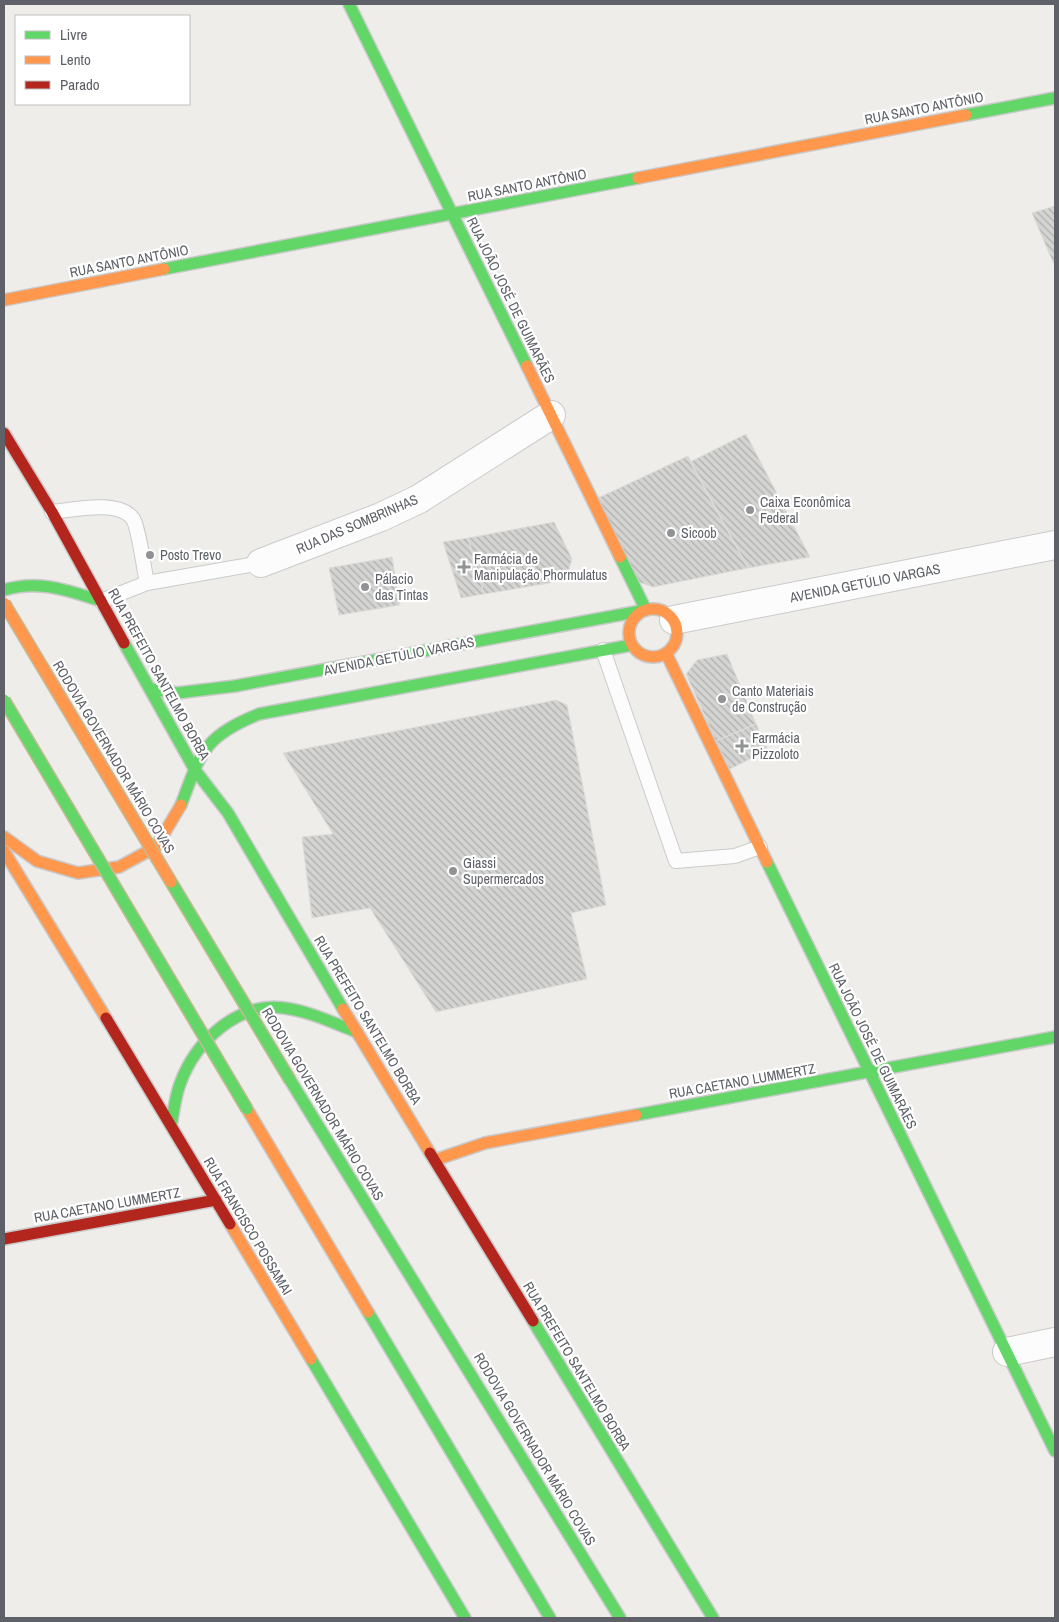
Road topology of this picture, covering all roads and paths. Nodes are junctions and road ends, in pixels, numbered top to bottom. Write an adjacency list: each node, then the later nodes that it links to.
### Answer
1 (350, 4): 3 (main road, RUA JOÃO JOSÉ DE GUIMARÃES)
2 (1055, 98): 3 (main road, RUA SANTO ANTÔNIO)
3 (452, 215): 4 (main road, RUA SANTO ANTÔNIO); 5 (main road, RUA JOÃO JOSÉ DE GUIMARÃES)
4 (4, 300)
5 (551, 415): 9 (street, RUA DAS SOMBRINHAS); 14 (main road, RUA JOÃO JOSÉ DE GUIMARÃES)
6 (4, 433): 7 (main road, RUA PREFEITO SANTELMO BORBA)
7 (52, 512): 10 (lane); 12 (main road, RUA PREFEITO SANTELMO BORBA)
8 (1055, 545): 15 (street, AVENIDA GETÚLIO VARGAS)
9 (261, 563): 10 (lane)
10 (146, 583): 12 (lane)
11 (4, 590): 12 (main road)
12 (101, 601): 19 (main road, RUA PREFEITO SANTELMO BORBA)
13 (4, 603): 37 (main road, RODOVIA GOVERNADOR MÁRIO COVAS, bridge)
14 (646, 610): 15 (main road); 16 (main road); 19 (main road, AVENIDA GETÚLIO VARGAS)
15 (674, 620): 18 (main road)
16 (632, 644): 17 (main road); 18 (main road)
17 (603, 650): 21 (main road); 23 (lane)
18 (666, 653): 23 (main road, RUA JOÃO JOSÉ DE GUIMARÃES)
19 (151, 689): 21 (main road, RUA PREFEITO SANTELMO BORBA)
20 (4, 700): 36 (main road, bridge)
21 (195, 770): 22 (main road); 25 (main road, RUA PREFEITO SANTELMO BORBA)
22 (4, 838)
23 (760, 847): 27 (main road, RUA JOÃO JOSÉ DE GUIMARÃES)
24 (4, 851): 28 (main road, RUA FRANCISCO POSSAMAI)
25 (357, 1032): 28 (main road); 29 (main road, RUA PREFEITO SANTELMO BORBA)
26 (1055, 1038): 27 (main road, RUA CAETANO LUMMERTZ)
27 (868, 1073): 29 (main road, RUA CAETANO LUMMERTZ); 33 (main road, RUA JOÃO JOSÉ DE GUIMARÃES)
28 (171, 1125): 30 (main road, RUA FRANCISCO POSSAMAI)
29 (435, 1160): 38 (main road, RUA PREFEITO SANTELMO BORBA)
30 (216, 1200): 31 (main road, RUA CAETANO LUMMERTZ); 35 (main road, RUA FRANCISCO POSSAMAI)
31 (4, 1239)
32 (1055, 1342): 33 (street)
33 (1007, 1352): 34 (main road, RUA JOÃO JOSÉ DE GUIMARÃES)
34 (1055, 1451)
35 (465, 1618)
36 (550, 1618)
37 (620, 1618)
38 (713, 1618)

